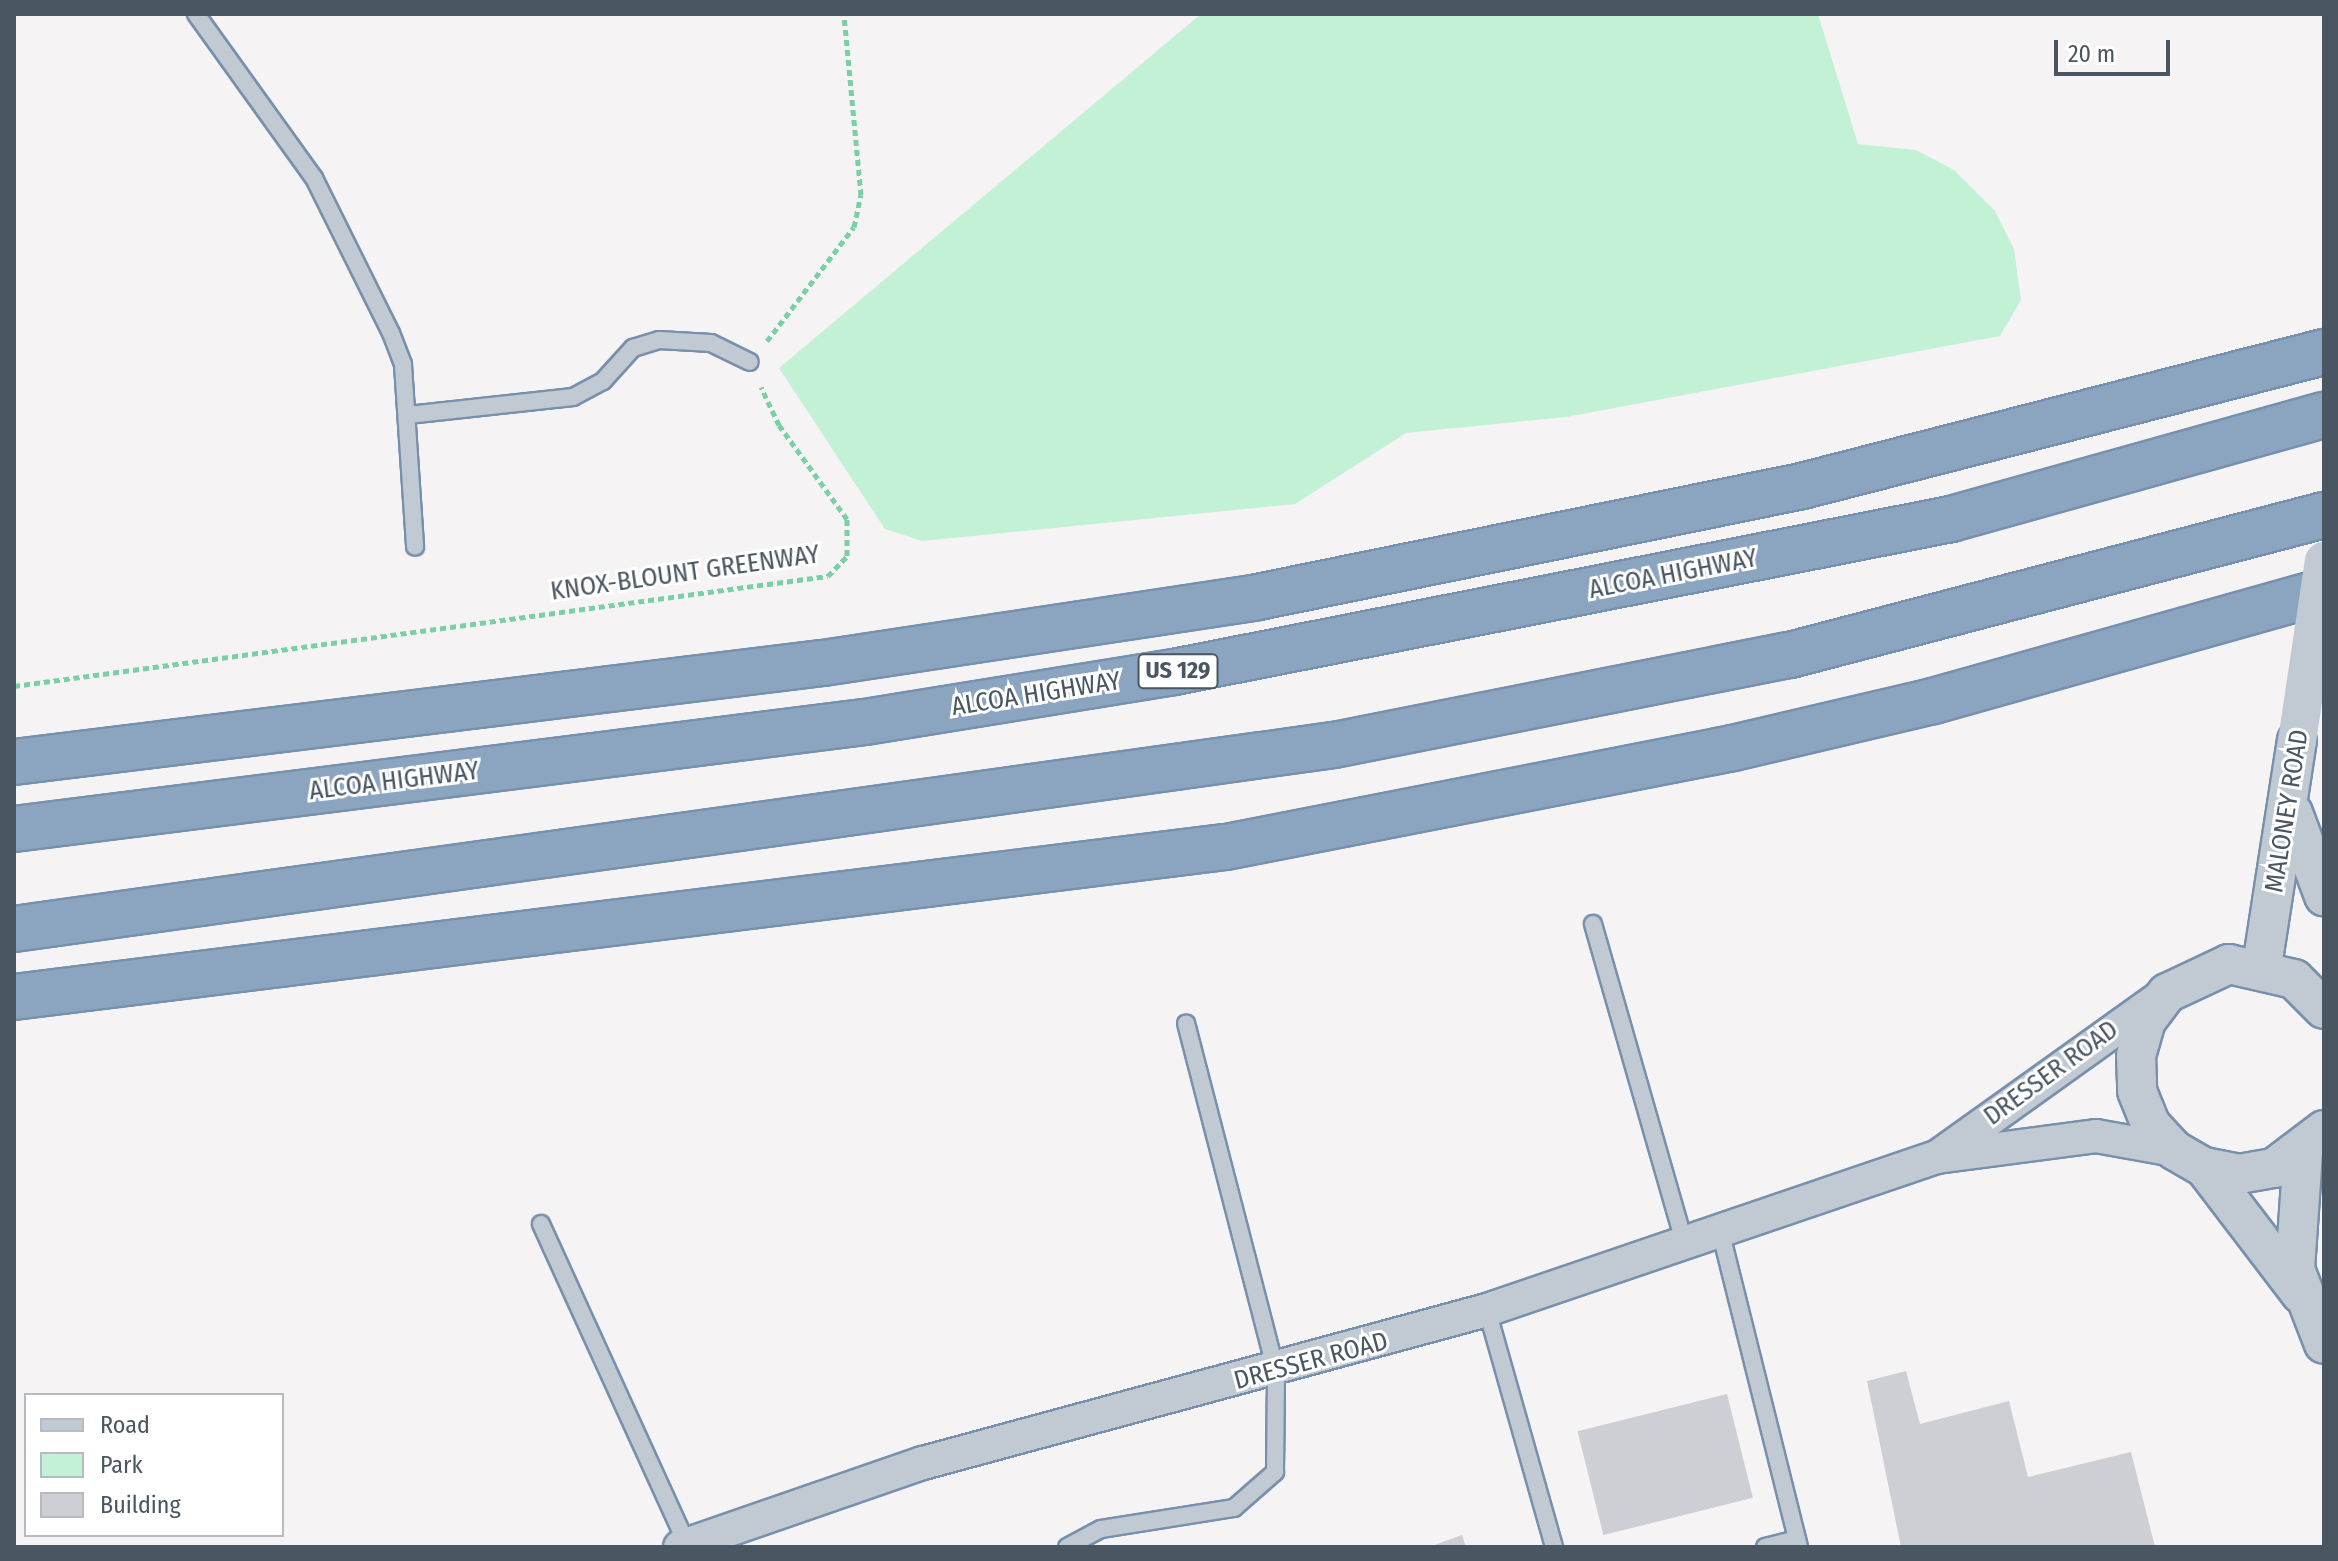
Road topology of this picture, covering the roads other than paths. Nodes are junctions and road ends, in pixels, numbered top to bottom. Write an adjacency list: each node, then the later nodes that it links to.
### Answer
1 (196, 14): 4 (lane)
2 (2324, 352): 10 (highway)
3 (750, 362): 4 (lane)
4 (408, 415): 7 (lane)
5 (2324, 415): 12 (highway, ALCOA HIGHWAY / US 129)
6 (2324, 515): 15 (highway)
7 (415, 547)
8 (2324, 561): 11 (street, MALONEY ROAD, bridge)
9 (2324, 591): 18 (highway)
10 (14, 762)
11 (2290, 802): 13 (street); 16 (street, MALONEY ROAD)
12 (14, 829)
13 (2324, 896)
14 (1593, 924): 26 (lane)
15 (14, 929)
16 (2262, 966): 17 (street); 19 (street)
17 (2167, 993): 22 (street, DRESSER ROAD); 23 (street)
18 (14, 997)
19 (2324, 1009)
20 (1186, 1023): 30 (lane)
21 (2314, 1141): 23 (street); 27 (street)
22 (1937, 1157): 23 (street, DRESSER ROAD); 25 (street, DRESSER ROAD)
23 (2189, 1159): 27 (street)
24 (541, 1224): 32 (lane)
25 (1720, 1230): 26 (street, DRESSER ROAD); 31 (lane)
26 (1684, 1242): 28 (street, DRESSER ROAD)
27 (2303, 1296): 29 (street)
28 (1487, 1310): 30 (street, DRESSER ROAD); 34 (lane)
29 (2324, 1344)
30 (1276, 1371): 32 (street, DRESSER ROAD); 33 (lane)
31 (1798, 1543): 35 (lane)
32 (685, 1546)
33 (1067, 1547)
34 (1554, 1547)
35 (1765, 1547)

